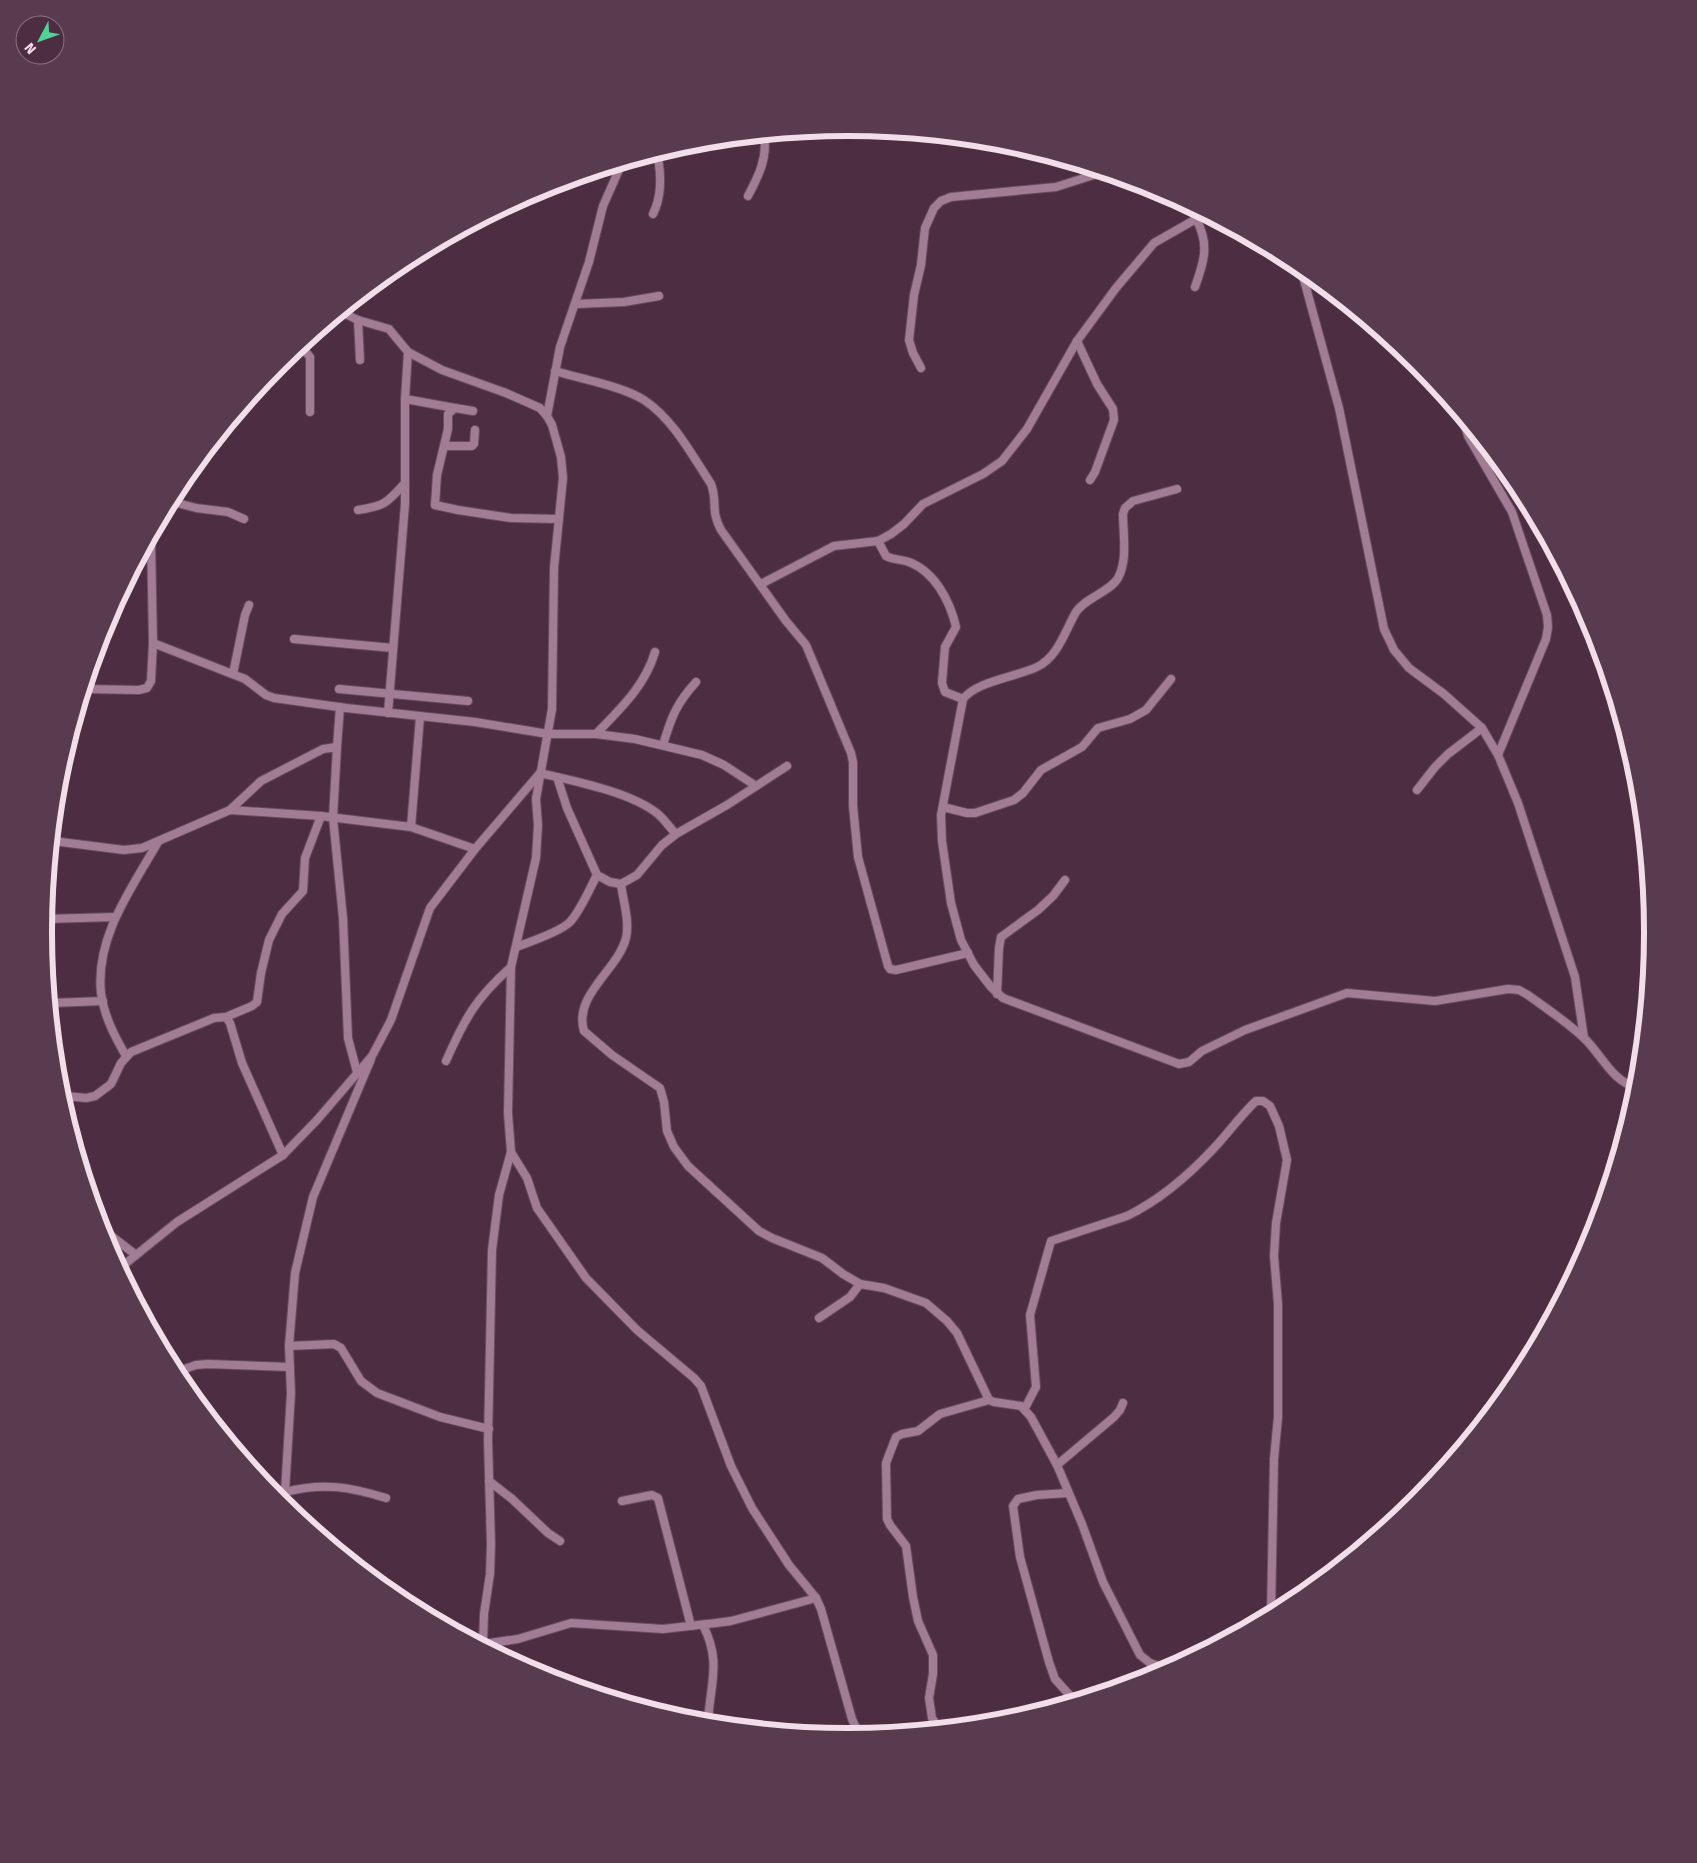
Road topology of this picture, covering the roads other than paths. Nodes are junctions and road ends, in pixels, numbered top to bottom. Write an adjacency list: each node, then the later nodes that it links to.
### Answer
1 (765, 140): 5 (street)
2 (658, 159): 6 (street)
3 (619, 170): 12 (street)
4 (1094, 175): 19 (street)
5 (748, 196)
6 (653, 214)
7 (1198, 217): 8 (street)
8 (1196, 219): 10 (street); 15 (street)
9 (1302, 278): 55 (street)
10 (1195, 287)
11 (658, 296): 12 (street)
12 (576, 304): 20 (street)
13 (346, 315): 14 (street)
14 (358, 320): 17 (street); 18 (street)
15 (1077, 341): 29 (street); 36 (street)
16 (305, 351): 24 (street)
17 (408, 352): 21 (street); 25 (street)
18 (360, 360)
19 (922, 368)
20 (555, 371): 25 (street); 38 (street)
21 (405, 399): 22 (street); 30 (street)
22 (455, 408): 23 (street); 28 (street)
23 (473, 411)
24 (310, 412)
25 (547, 416): 35 (street)
26 (476, 430): 28 (street)
27 (1466, 430): 60 (street)
28 (445, 446): 35 (street)
29 (1090, 480)
30 (404, 483): 33 (street); 42 (street)
31 (1177, 489): 50 (street)
32 (178, 503): 34 (street)
33 (358, 510)
34 (244, 519)
35 (559, 520): 56 (street)
36 (878, 540): 38 (street); 50 (street)
37 (150, 550): 41 (street)
38 (761, 584): 81 (street)
39 (249, 605): 44 (street)
40 (294, 639): 42 (street)
41 (153, 643): 44 (street); 47 (street)
42 (393, 648): 49 (street)
43 (656, 652): 57 (street)
44 (233, 674): 52 (street)
45 (1172, 679): 66 (street)
46 (696, 682): 58 (street)
47 (91, 689)
48 (339, 689): 49 (street)
49 (390, 695): 51 (street); 53 (street)
50 (963, 699): 66 (street)
51 (468, 701)
52 (340, 708): 53 (street); 59 (street)
53 (388, 713): 54 (street)
54 (420, 717): 56 (street); 70 (street)
55 (1482, 728): 60 (street); 65 (street)
56 (548, 734): 57 (street); 62 (street)
57 (596, 734): 58 (street)
58 (662, 745): 64 (street)
59 (337, 747): 67 (street); 69 (street)
60 (1498, 755): 87 (street)
61 (787, 766): 64 (street)
62 (540, 773): 63 (street); 74 (street); 80 (street)
63 (558, 777): 71 (street); 75 (street)
64 (756, 786): 71 (street)
65 (1417, 790)
66 (943, 807): 81 (street)
67 (230, 810): 68 (street); 73 (street)
68 (321, 816): 69 (street); 86 (street)
69 (333, 818): 70 (street); 91 (street)
70 (411, 827): 74 (street)
71 (676, 834): 77 (street)
72 (58, 842): 73 (street)
73 (158, 842): 78 (street)
74 (475, 849): 89 (street)
75 (598, 875): 77 (street); 80 (street)
76 (1065, 880): 83 (street)
77 (621, 884): 99 (street)
78 (115, 917): 79 (street); 84 (street)
79 (52, 919)
80 (516, 947): 82 (street)
81 (968, 953): 83 (street)
82 (511, 967): 90 (street); 94 (street)
83 (997, 994): 87 (street)
84 (103, 1001): 85 (street); 88 (street)
85 (56, 1002)
86 (226, 1017): 88 (street); 95 (street)
87 (1584, 1038): 92 (street)
88 (126, 1056): 93 (street)
89 (372, 1056): 91 (street); 101 (street)
90 (446, 1061)
91 (357, 1072): 95 (street)
92 (1629, 1086)
93 (70, 1096)
94 (511, 1152): 107 (street); 115 (street)
95 (283, 1155): 97 (street)
96 (114, 1238): 97 (street)
97 (136, 1255): 98 (street)
98 (126, 1263)
99 (860, 1284): 100 (street); 104 (street)
100 (819, 1318)
101 (289, 1346): 102 (street); 107 (street)
102 (290, 1367): 103 (street); 110 (street)
103 (184, 1369)
104 (989, 1400): 106 (street); 124 (street)
105 (1123, 1402): 108 (street)
106 (1025, 1408): 108 (street); 116 (street)
107 (489, 1430): 109 (street)
108 (1057, 1465): 111 (street)
109 (489, 1481): 114 (street); 119 (street)
110 (285, 1492): 112 (street)
111 (1068, 1493): 121 (street); 122 (street)
112 (386, 1498)
113 (622, 1502): 118 (street)
114 (560, 1540)
115 (816, 1598): 117 (street); 125 (street)
116 (1271, 1605)
117 (703, 1625): 118 (street); 123 (street)
118 (691, 1626): 120 (street)
119 (483, 1638)
120 (492, 1643)
121 (1157, 1665)
122 (1070, 1695)
123 (709, 1715)
124 (935, 1723)
125 (856, 1728)

